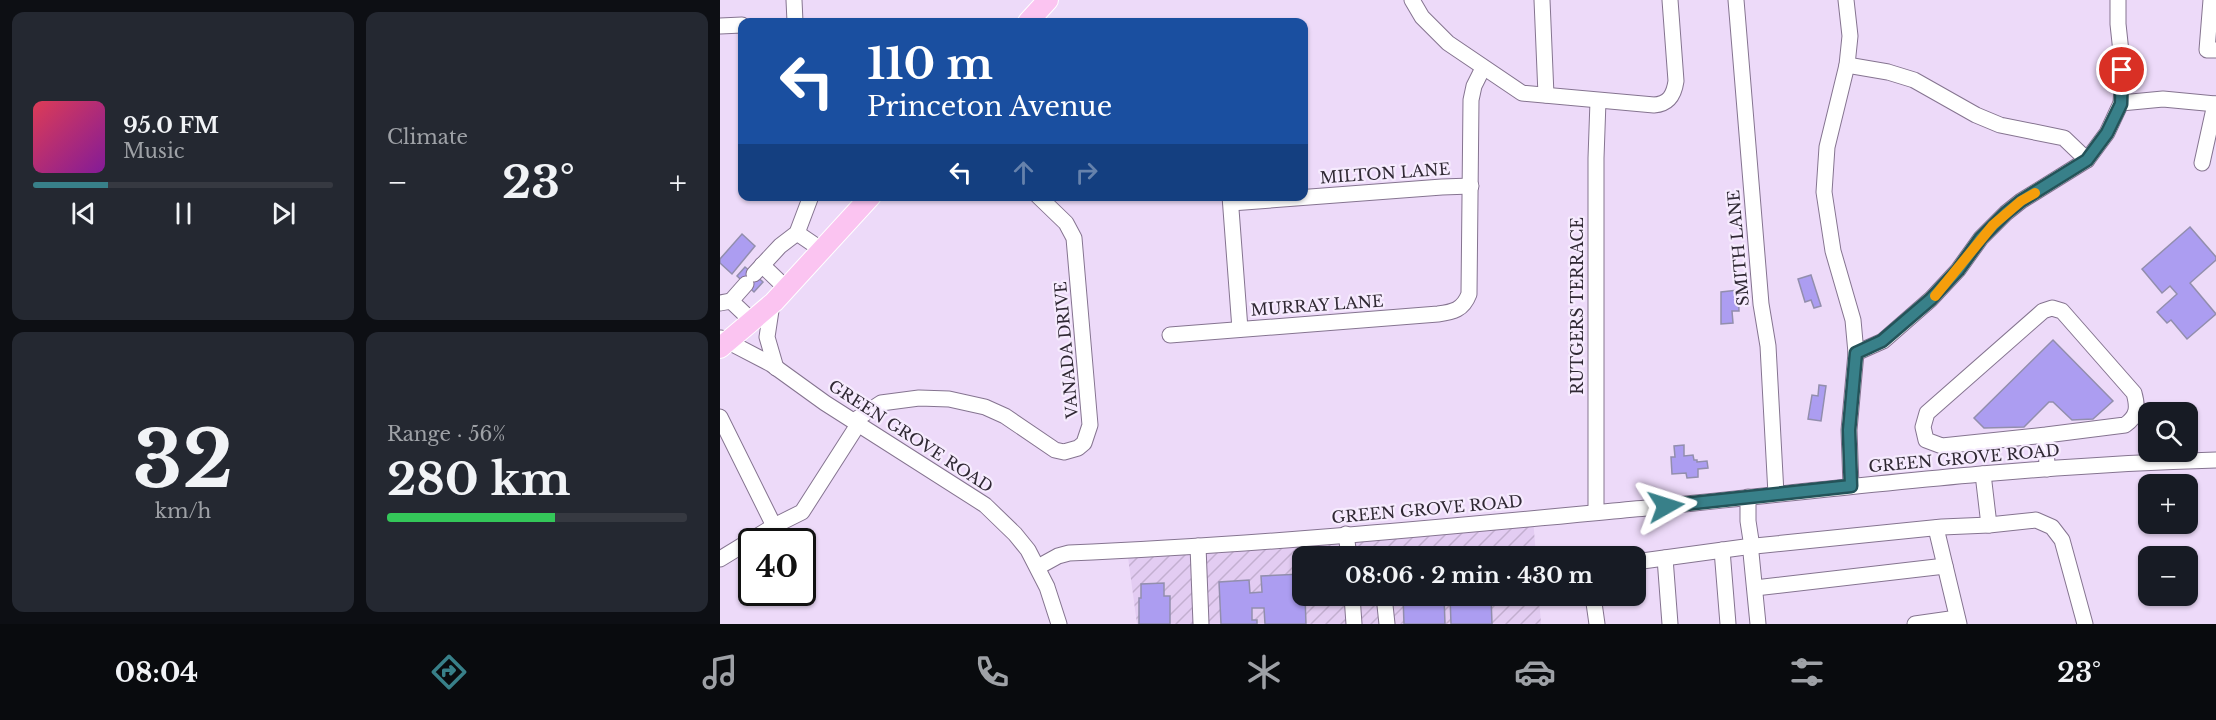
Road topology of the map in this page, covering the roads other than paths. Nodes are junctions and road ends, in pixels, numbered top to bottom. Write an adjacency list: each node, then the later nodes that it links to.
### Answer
1 (794, 0): 10 (street)
2 (1048, 0): 11 (main road)
3 (1412, 0): 16 (street)
4 (1542, 0): 17 (street)
5 (1670, 0): 18 (street)
6 (1736, 0): 48 (street, SMITH LANE)
7 (1846, 0): 15 (street)
8 (2118, 0): 19 (street)
9 (2211, 0): 14 (street)
10 (795, 18)
11 (1032, 18)
12 (738, 25): 13 (street)
13 (720, 26)
14 (2216, 50)
15 (1847, 65): 21 (street); 39 (street)
16 (1483, 68): 17 (street); 23 (street)
17 (1546, 96): 18 (street)
18 (1598, 101): 50 (street, RUTGERS TERRACE)
19 (2121, 104): 20 (street); 21 (street)
20 (2215, 104): 22 (street)
21 (2087, 160): 39 (street)
22 (2202, 163)
23 (1471, 186): 24 (street, MILTON LANE); 36 (street, MURRAY LANE)
24 (1308, 195)
25 (809, 201): 29 (street)
26 (866, 201): 30 (main road)
27 (1045, 201): 42 (street, VANADA DRIVE)
28 (1230, 201): 36 (street)
29 (797, 233): 30 (street); 31 (street)
30 (822, 250): 32 (main road)
31 (754, 274): 32 (street); 33 (street)
32 (787, 289): 34 (main road)
33 (725, 302): 35 (street)
34 (772, 304): 35 (main road); 40 (street)
35 (752, 321): 38 (main road)
36 (1240, 329): 37 (street, MURRAY LANE)
37 (1170, 335)
38 (723, 343): 40 (street, GREEN GROVE ROAD)
39 (1856, 353): 47 (street)
40 (776, 368): 42 (street, GREEN GROVE ROAD)
41 (720, 417): 52 (street)
42 (857, 422): 52 (street); 63 (street, GREEN GROVE ROAD)
43 (2046, 435): 43 (street); 45 (street)
44 (2216, 460): 45 (street, GREEN GROVE ROAD)
45 (2048, 469): 46 (street, GREEN GROVE ROAD)
46 (1983, 474): 47 (street, GREEN GROVE ROAD); 51 (street)
47 (1851, 486): 48 (street, GREEN GROVE ROAD)
48 (1776, 494): 49 (street, GREEN GROVE ROAD)
49 (1748, 497): 50 (street, GREEN GROVE ROAD); 57 (street)
50 (1596, 512): 54 (street, GREEN GROVE ROAD)
51 (1989, 525): 53 (street); 78 (street)
52 (774, 526): 59 (street)
53 (1936, 528): 57 (street); 62 (street)
54 (1346, 534): 55 (street, GREEN GROVE ROAD); 56 (street)
55 (1198, 546): 63 (street, GREEN GROVE ROAD); 70 (street)
56 (1348, 546)
57 (1752, 547): 58 (street); 64 (street)
58 (1722, 550): 60 (street); 75 (street)
59 (720, 558)
60 (1665, 558): 61 (street); 74 (street)
61 (1646, 561)
62 (1945, 566): 64 (street); 68 (street)
63 (1038, 567): 69 (street)
64 (1755, 588): 76 (street)
65 (1353, 606): 71 (street)
66 (1385, 606): 72 (street)
67 (1594, 606): 73 (street)
68 (1958, 621): 77 (street)
69 (1059, 624)
70 (1201, 624)
71 (1354, 624)
72 (1386, 624)
73 (1597, 624)
74 (1670, 624)
75 (1728, 624)
76 (1758, 624)
77 (1915, 624)
78 (2085, 624)

